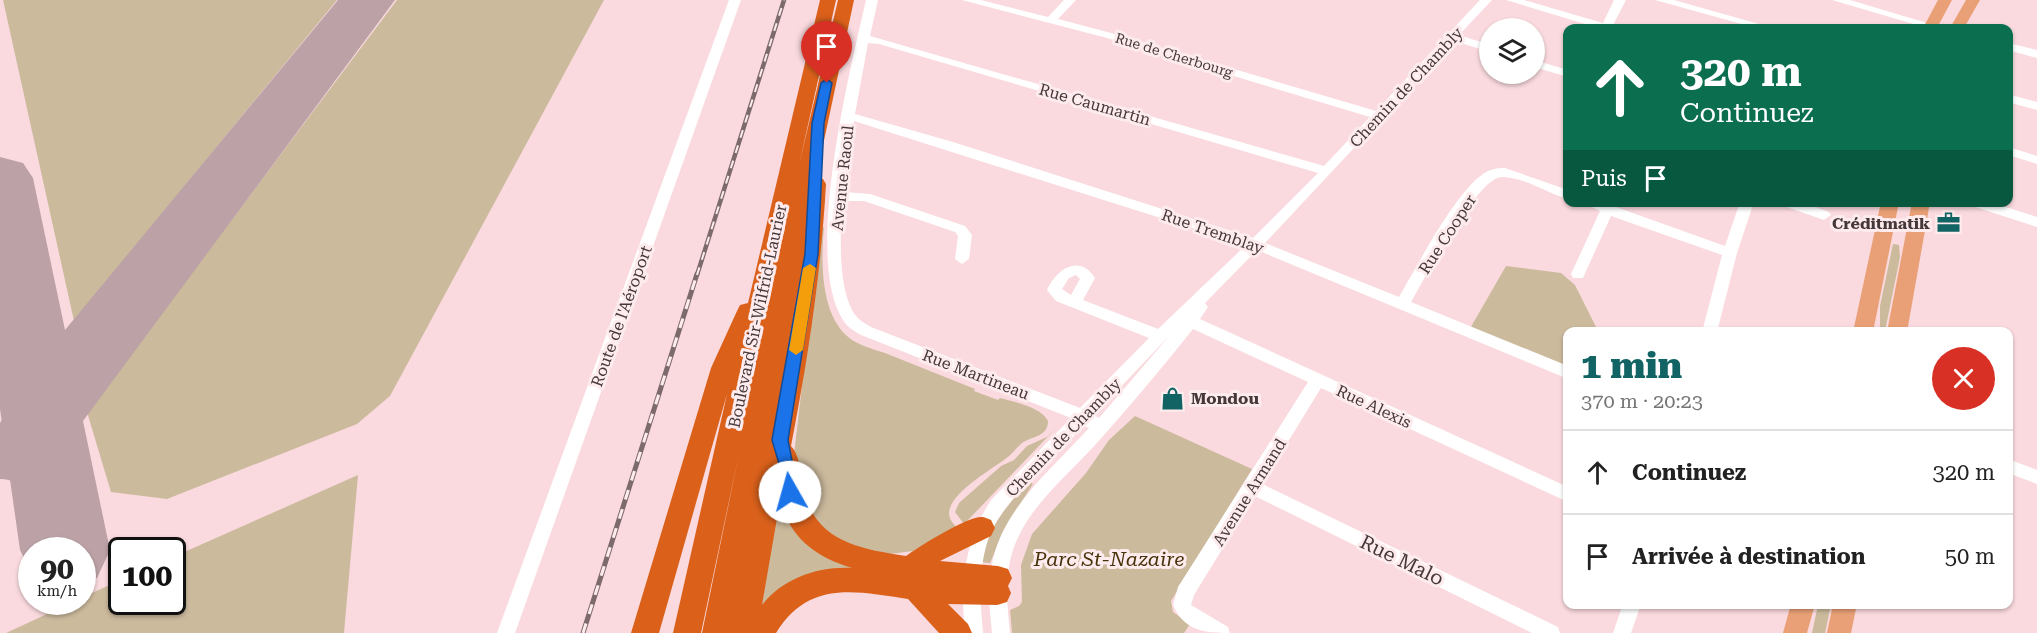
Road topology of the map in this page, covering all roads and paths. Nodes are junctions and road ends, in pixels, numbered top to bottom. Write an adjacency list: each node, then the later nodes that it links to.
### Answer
1 (735, 0): 75 (street, Route de l'Aéroport)
2 (828, 0): 50 (highway, Boulevard Sir-Wilfrid-Laurier)
3 (846, 0): 32 (highway, Boulevard Sir-Wilfrid-Laurier)
4 (872, 0): 22 (street, Avenue Raoul)
5 (968, 0): 14 (street, Rue de Cherbourg)
6 (1070, 0): 14 (street)
7 (1486, 0): 21 (street, Chemin de Chambly)
8 (1512, 0): 15 (street)
9 (1620, 0): 16 (street)
10 (1661, 0): 17 (street)
11 (1838, 0): 18 (street)
12 (1945, 0): 19 (main road)
13 (1973, 0): 20 (main road)
14 (1050, 21): 31 (street, Rue de Cherbourg)
15 (1593, 24)
16 (1609, 24)
17 (1752, 24)
18 (1920, 24)
19 (1932, 24)
20 (1959, 24)
21 (1453, 37): 23 (street); 31 (street, Chemin de Chambly)
22 (863, 39): 30 (street, Avenue Raoul); 35 (street, Rue Caumartin)
23 (1479, 45)
24 (2013, 47): 25 (street)
25 (2037, 54)
26 (1545, 67): 27 (street)
27 (1563, 72)
28 (2013, 99): 29 (street)
29 (2037, 106)
30 (849, 116): 37 (street, Avenue Raoul); 47 (street, Rue Tremblay)
31 (1379, 116): 35 (street, Chemin de Chambly)
32 (818, 123): 64 (highway); 78 (highway, Boulevard Sir-Wilfrid-Laurier)
33 (2013, 153): 34 (street)
34 (2037, 160)
35 (1327, 171): 47 (street, Chemin de Chambly)
36 (1563, 193): 53 (street, Rue Cooper)
37 (837, 196): 49 (street); 55 (street, Avenue Raoul)
38 (1600, 207): 44 (street)
39 (1745, 207): 48 (street)
40 (1801, 207): 45 (street)
41 (1889, 207): 57 (main road)
42 (1920, 207): 58 (main road)
43 (1990, 207): 46 (street)
44 (1607, 210): 48 (street); 51 (street)
45 (1824, 215)
46 (2037, 222)
47 (1254, 244): 53 (street, Rue Tremblay); 54 (street, Chemin de Chambly)
48 (1730, 253): 56 (street)
49 (962, 259)
50 (766, 269): 76 (highway); 77 (highway, Boulevard Sir-Wilfrid-Laurier)
51 (1578, 274)
52 (1074, 302): 59 (street)
53 (1402, 305): 60 (street, Rue Tremblay)
54 (1185, 319): 59 (street, Chemin de Chambly); 61 (street, Rue Alexis); 63 (street, Chemin de Chambly)
55 (851, 320): 62 (street, Rue Martineau)
56 (1711, 327)
57 (1864, 327)
58 (1897, 327)
59 (1159, 337): 62 (street, Chemin de Chambly)
60 (1563, 371)
61 (1318, 380): 67 (street, Avenue Armand); 68 (street, Rue Alexis)
62 (1082, 416): 63 (street, Rue Martineau); 69 (street, Chemin de Chambly)
63 (1101, 427): 71 (street, Chemin de Chambly)
64 (780, 440): 70 (highway); 79 (highway)
65 (2013, 468): 66 (street)
66 (2037, 477)
67 (1253, 488): 84 (street, Avenue Armand); 85 (street, Rue Malo)
68 (1563, 493)
69 (982, 528): 70 (highway); 71 (street, Chemin de Chambly)
70 (913, 578): 71 (highway); 80 (highway); 81 (highway)
71 (984, 585): 82 (street, Chemin de Chambly); 83 (street, Chemin de Chambly)
72 (1630, 609): 86 (street)
73 (1802, 609): 87 (main road)
74 (1844, 609): 88 (main road)
75 (506, 633)
76 (645, 633)
77 (687, 633)
78 (716, 633)
79 (744, 633)
80 (760, 633)
81 (958, 633)
82 (974, 633)
83 (1001, 633)
84 (1221, 633)
85 (1551, 633)
86 (1622, 633)
87 (1796, 633)
88 (1839, 633)

